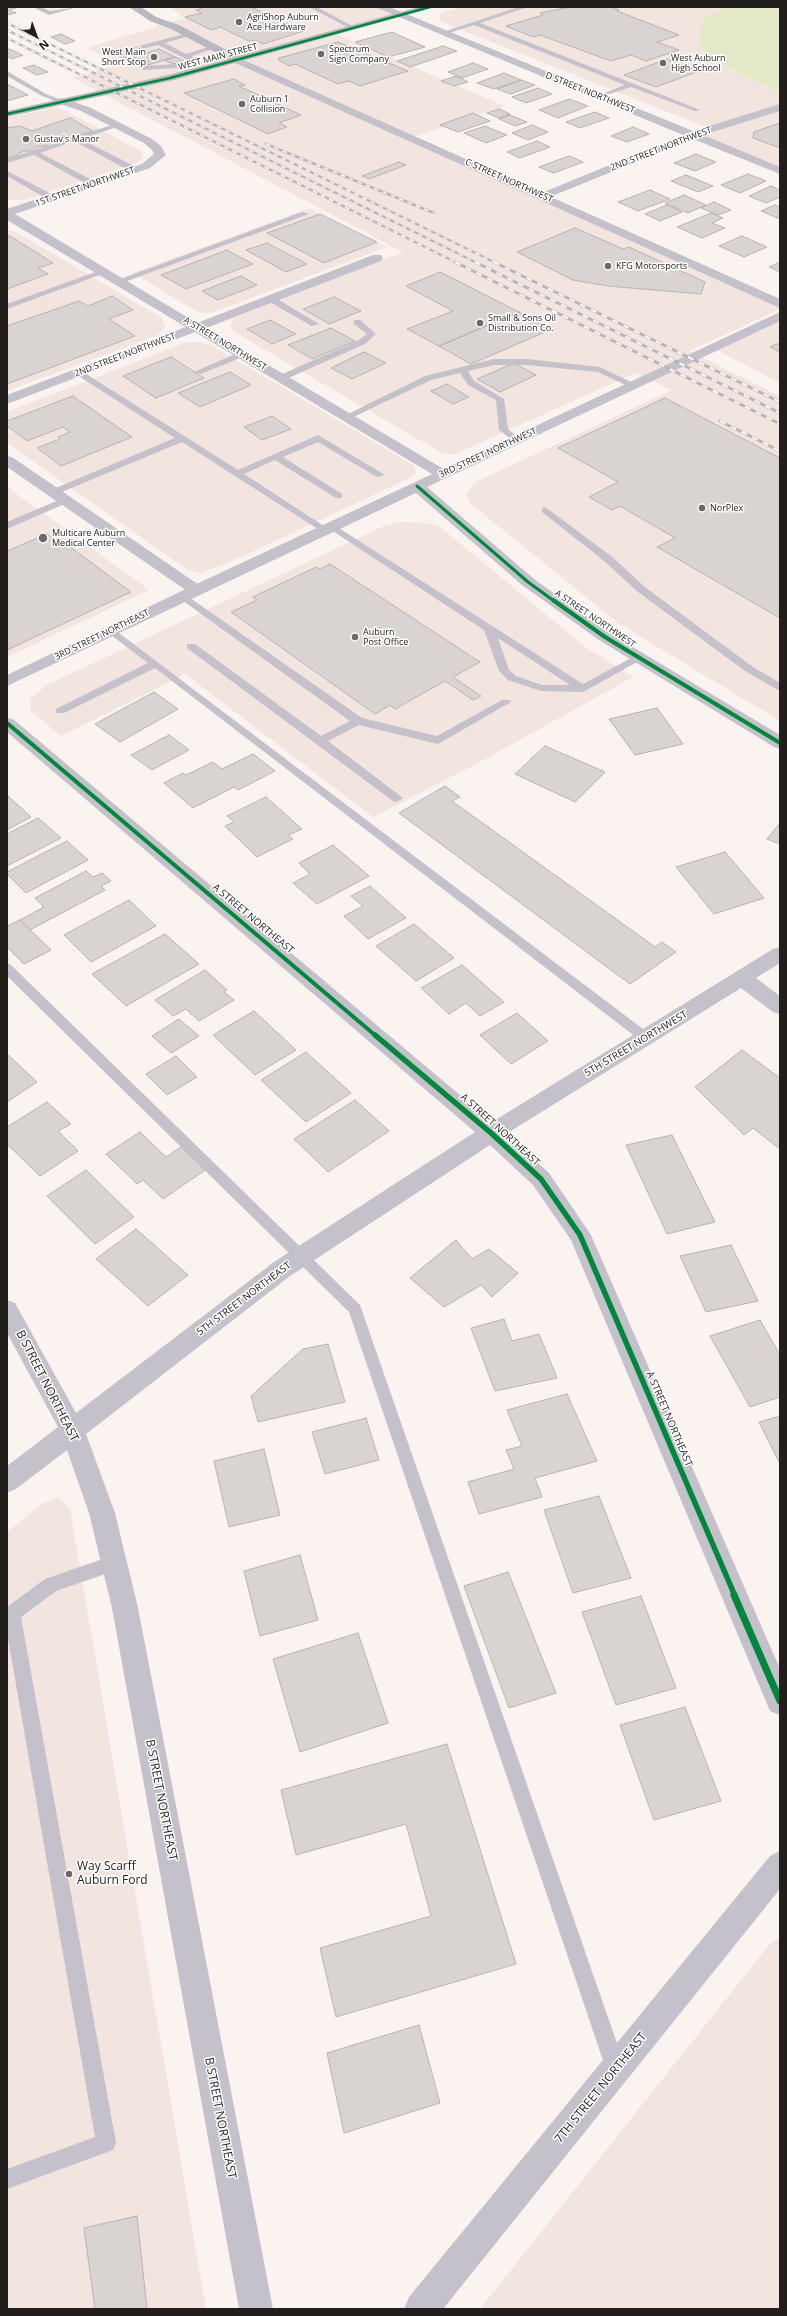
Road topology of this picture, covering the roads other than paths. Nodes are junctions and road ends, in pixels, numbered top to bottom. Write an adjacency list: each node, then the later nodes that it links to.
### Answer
1 (36, 7): 2 (lane)
2 (75, 7)
3 (134, 7): 11 (main road)
4 (312, 7): 12 (lane)
5 (380, 7): 9 (street, D STREET NORTHWEST)
6 (430, 7): 9 (main road, WEST MAIN STREET)
7 (525, 7): 10 (lane)
8 (164, 11): 11 (main road)
9 (400, 16): 12 (main road, WEST MAIN STREET); 13 (street, D STREET NORTHWEST)
10 (474, 23): 13 (lane); 23 (lane)
11 (175, 27): 14 (main road)
12 (353, 28): 19 (main road, WEST MAIN STREET)
13 (443, 33): 24 (street, D STREET NORTHWEST)
14 (188, 35): 15 (lane); 16 (main road)
15 (158, 43): 17 (lane); 21 (lane)
16 (212, 48): 17 (lane); 19 (main road)
17 (188, 57): 18 (lane); 21 (lane)
18 (179, 59)
19 (237, 60): 25 (main road, WEST MAIN STREET); 38 (street, C STREET NORTHWEST)
20 (168, 62): 21 (lane)
21 (161, 67)
22 (7, 73): 25 (lane)
23 (631, 85): 24 (lane); 27 (lane)
24 (599, 97): 30 (street, D STREET NORTHWEST)
25 (61, 101): 28 (main road, WEST MAIN STREET); 29 (street)
26 (780, 107): 30 (street, 2ND STREET NORTHWEST)
27 (697, 110)
28 (7, 114)
29 (118, 125): 31 (lane); 34 (street, 1ST STREET NORTHWEST)
30 (693, 135): 35 (street, D STREET NORTHWEST); 38 (street, 2ND STREET NORTHWEST)
31 (75, 139): 32 (lane); 34 (lane)
32 (34, 152): 33 (lane); 37 (lane)
33 (7, 160)
34 (135, 170): 37 (street, 1ST STREET NORTHWEST)
35 (780, 171)
36 (7, 173): 39 (lane)
37 (93, 184): 39 (street, 1ST STREET NORTHWEST)
38 (543, 196): 46 (street, C STREET NORTHWEST)
39 (52, 198): 40 (street, 1ST STREET NORTHWEST)
40 (7, 214): 43 (street, A STREET NORTHWEST)
41 (305, 214): 44 (lane)
42 (377, 258): 45 (street, 2ND STREET NORTHWEST)
43 (104, 272): 44 (street, A STREET NORTHWEST); 47 (lane)
44 (119, 281): 51 (street, A STREET NORTHWEST)
45 (271, 299): 50 (lane); 51 (street, 2ND STREET NORTHWEST)
46 (780, 304)
47 (7, 307)
48 (780, 316): 57 (street, 3RD STREET NORTHWEST)
49 (357, 322): 56 (lane)
50 (315, 324)
51 (198, 328): 52 (street, A STREET NORTHWEST); 55 (street, 2ND STREET NORTHWEST)
52 (242, 354): 54 (lane); 56 (street, A STREET NORTHWEST)
53 (462, 370): 57 (lane); 59 (lane); 61 (lane)
54 (198, 372)
55 (80, 373): 58 (street, 2ND STREET NORTHWEST); 60 (lane)
56 (281, 378): 59 (street, A STREET NORTHWEST)
57 (633, 385): 61 (street, 3RD STREET NORTHWEST)
58 (7, 400)
59 (346, 417): 65 (street, A STREET NORTHWEST)
60 (182, 439): 64 (lane); 68 (lane)
61 (516, 440): 65 (street, 3RD STREET NORTHWEST)
62 (276, 457): 64 (lane); 66 (lane); 69 (lane)
63 (7, 460): 68 (street)
64 (237, 474): 72 (lane)
65 (442, 474): 67 (street, 3RD STREET NORTHWEST)
66 (380, 475)
67 (417, 486): 72 (street, 3RD STREET NORTHWEST); 77 (street, A STREET NORTHWEST)
68 (60, 496): 71 (lane); 73 (street)
69 (339, 496)
70 (545, 510): 80 (lane)
71 (7, 526)
72 (328, 528): 73 (street, 3RD STREET NORTHWEST); 74 (lane)
73 (190, 593): 75 (street, 3RD STREET NORTHEAST); 84 (lane)
74 (489, 629): 81 (lane); 81 (lane)
75 (112, 630): 78 (lane); 79 (street, 3RD STREET NORTHEAST)
76 (191, 646): 86 (lane)
77 (639, 658): 81 (lane); 87 (street, A STREET NORTHWEST)
78 (155, 664): 83 (lane); 93 (lane)
79 (7, 681)
80 (780, 688)
81 (583, 689)
82 (506, 702): 84 (lane)
83 (60, 711)
84 (358, 721): 86 (lane)
85 (7, 722): 94 (street, A STREET NORTHEAST)
86 (320, 742): 88 (lane)
87 (780, 743)
88 (397, 798)
89 (780, 954): 91 (street, 5TH STREET NORTHWEST)
90 (7, 968): 95 (lane)
91 (742, 979): 92 (street); 93 (street, 5TH STREET NORTHWEST)
92 (780, 1007)
93 (646, 1038): 94 (street, 5TH STREET NORTHWEST)
94 (491, 1133): 95 (street, 5TH STREET NORTHEAST); 101 (street, A STREET NORTHEAST)
95 (302, 1257): 97 (street, 5TH STREET NORTHEAST); 103 (lane)
96 (7, 1310): 97 (street, B STREET NORTHEAST)
97 (72, 1429): 98 (street, 5TH STREET NORTHEAST); 99 (street, B STREET NORTHEAST)
98 (7, 1481)
99 (114, 1563): 100 (lane); 105 (street, B STREET NORTHEAST)
100 (10, 1615): 104 (lane)
101 (780, 1702)
102 (780, 1866): 103 (street, 7TH STREET NORTHEAST)
103 (616, 2069): 106 (street, 7TH STREET NORTHEAST)
104 (7, 2178)
105 (256, 2309)
106 (421, 2309)

